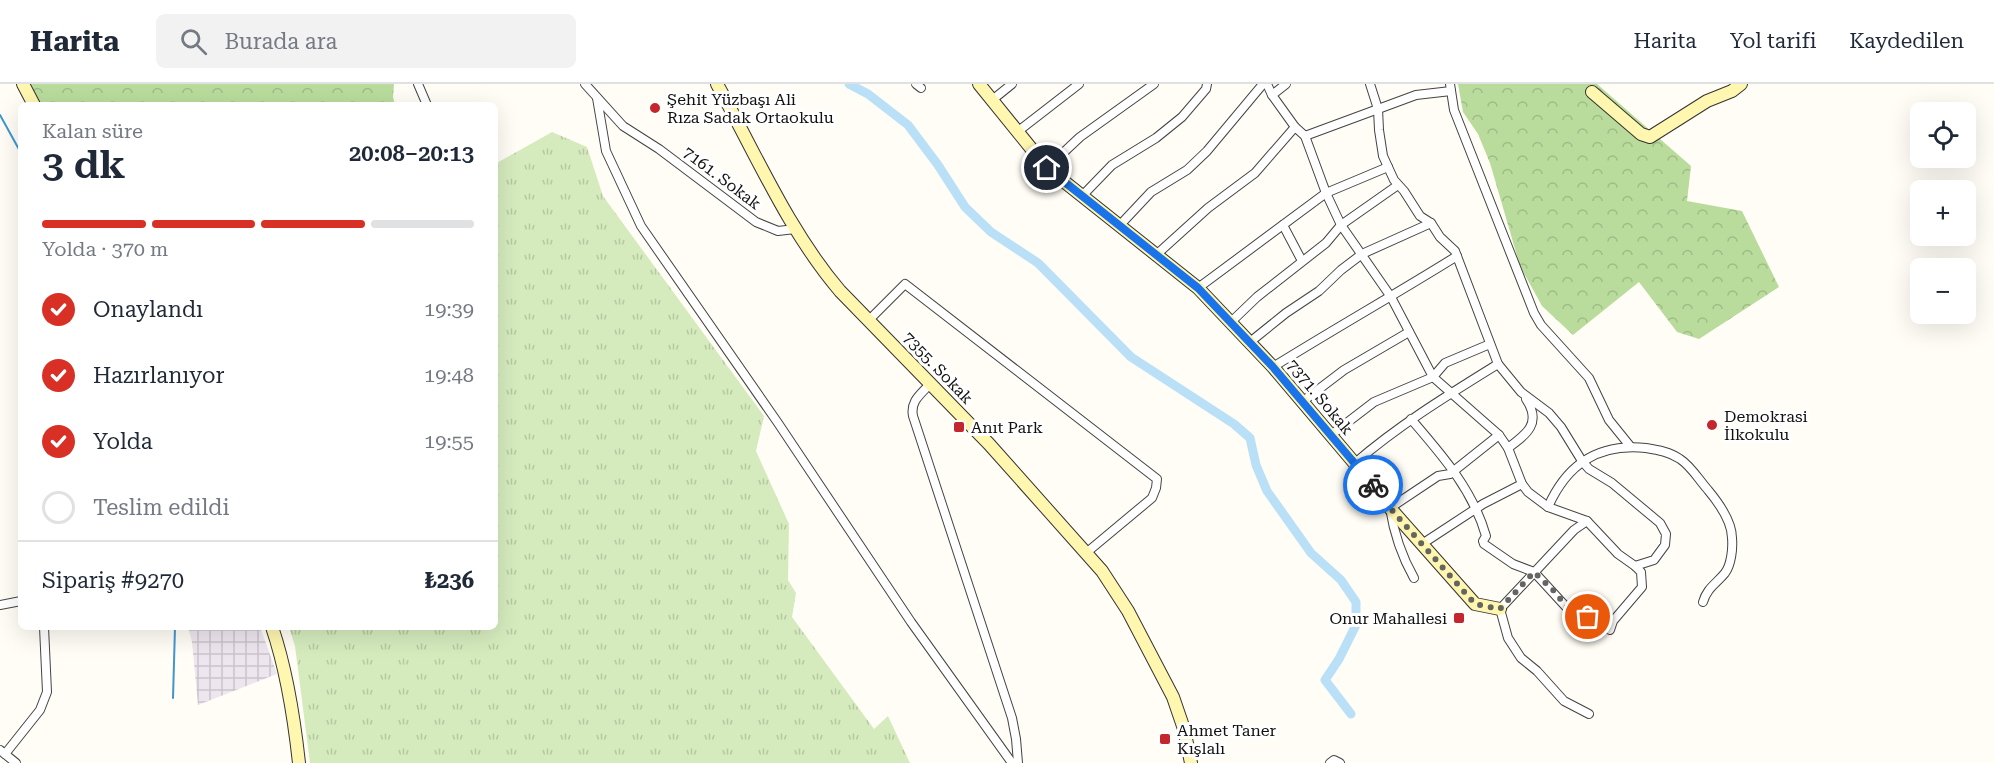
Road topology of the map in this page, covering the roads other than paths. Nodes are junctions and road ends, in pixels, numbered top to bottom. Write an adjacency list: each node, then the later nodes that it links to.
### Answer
1 (24, 84): 19 (street)
2 (418, 84): 20 (street)
3 (585, 84): 17 (street, 7161. Sokak)
4 (717, 84): 34 (street, 7355. Sokak)
5 (979, 84): 18 (street, 7371. Sokak)
6 (1012, 84): 18 (street)
7 (1080, 84): 23 (street)
8 (1154, 84): 26 (street)
9 (1208, 84): 29 (street)
10 (1265, 84): 16 (street); 31 (street)
11 (1286, 84): 16 (street)
12 (1370, 84): 21 (street)
13 (1741, 84): 15 (street)
14 (1451, 87): 21 (street); 57 (street)
15 (1592, 92)
16 (1272, 95): 22 (street)
17 (597, 98): 34 (street, 7161. Sokak); 84 (street)
18 (991, 101): 23 (street, 7371. Sokak)
19 (33, 102)
20 (426, 102)
21 (1378, 109): 24 (street); 25 (street)
22 (1295, 127): 24 (street); 36 (street)
23 (1017, 132): 26 (street, 7371. Sokak)
24 (1305, 136): 28 (street)
25 (1388, 167): 27 (street); 28 (street)
26 (1047, 168): 29 (street, 7371. Sokak)
27 (1398, 185): 30 (street); 33 (street)
28 (1326, 193): 32 (street); 33 (street)
29 (1083, 195): 31 (street, 7371. Sokak)
30 (1431, 223): 35 (street); 37 (street)
31 (1120, 225): 36 (street, 7371. Sokak)
32 (1282, 225): 38 (street); 39 (street)
33 (1341, 225): 35 (street); 38 (street)
34 (795, 229): 41 (street, 7355. Sokak)
35 (1362, 255): 40 (street); 44 (street)
36 (1155, 256): 39 (street, 7371. Sokak)
37 (1457, 256): 40 (street); 45 (street)
38 (1302, 261): 42 (street)
39 (1198, 288): 42 (street, 7371. Sokak)
40 (1391, 297): 43 (street); 47 (street)
41 (868, 320): 49 (street, 7355. Sokak); 67 (street)
42 (1230, 322): 44 (street, 7371. Sokak)
43 (1409, 332): 48 (street); 52 (street)
44 (1250, 342): 47 (street, 7371. Sokak)
45 (1490, 344): 46 (street); 48 (street)
46 (1497, 364): 50 (street); 51 (street)
47 (1273, 367): 52 (street, 7371. Sokak)
48 (1433, 376): 50 (street); 54 (street)
49 (930, 384): 67 (street, 7355. Sokak); 85 (street)
50 (1453, 392): 53 (street); 55 (street)
51 (1521, 392): 56 (street); 58 (street)
52 (1302, 402): 54 (street, 7371. Sokak)
53 (1411, 419): 59 (street); 60 (street)
54 (1331, 435): 59 (street, 7371. Sokak)
55 (1499, 435): 56 (street); 60 (street)
56 (1508, 447): 61 (street)
57 (1630, 447): 58 (street); 72 (street)
58 (1582, 461): 62 (street); 68 (street)
59 (1354, 463): 63 (street, 7371. Sokak)
60 (1455, 471): 63 (street); 64 (street)
61 (1522, 484): 62 (street); 64 (street)
62 (1548, 507): 65 (street)
63 (1390, 508): 66 (street, 7371. Sokak); 70 (street)
64 (1476, 509): 66 (street); 69 (street)
65 (1587, 521): 68 (street); 69 (street)
66 (1422, 544): 74 (street, 7371. Sokak)
67 (1086, 553): 86 (street, 7355. Sokak)
68 (1635, 566): 78 (street)
69 (1534, 572): 74 (street); 75 (street)
70 (1414, 578)
71 (18, 602): 73 (street)
72 (1703, 602)
73 (0, 605)
74 (1500, 609): 79 (street)
75 (1588, 617)
76 (44, 630): 80 (street)
77 (273, 630): 83 (street)
78 (1610, 630)
79 (1589, 714)
80 (3, 752): 81 (street)
81 (15, 762): 82 (street)
82 (24, 763)
83 (299, 763)
84 (1012, 763)
85 (1018, 763)
86 (1191, 763)
87 (1330, 763): 88 (street)
88 (1340, 763)

